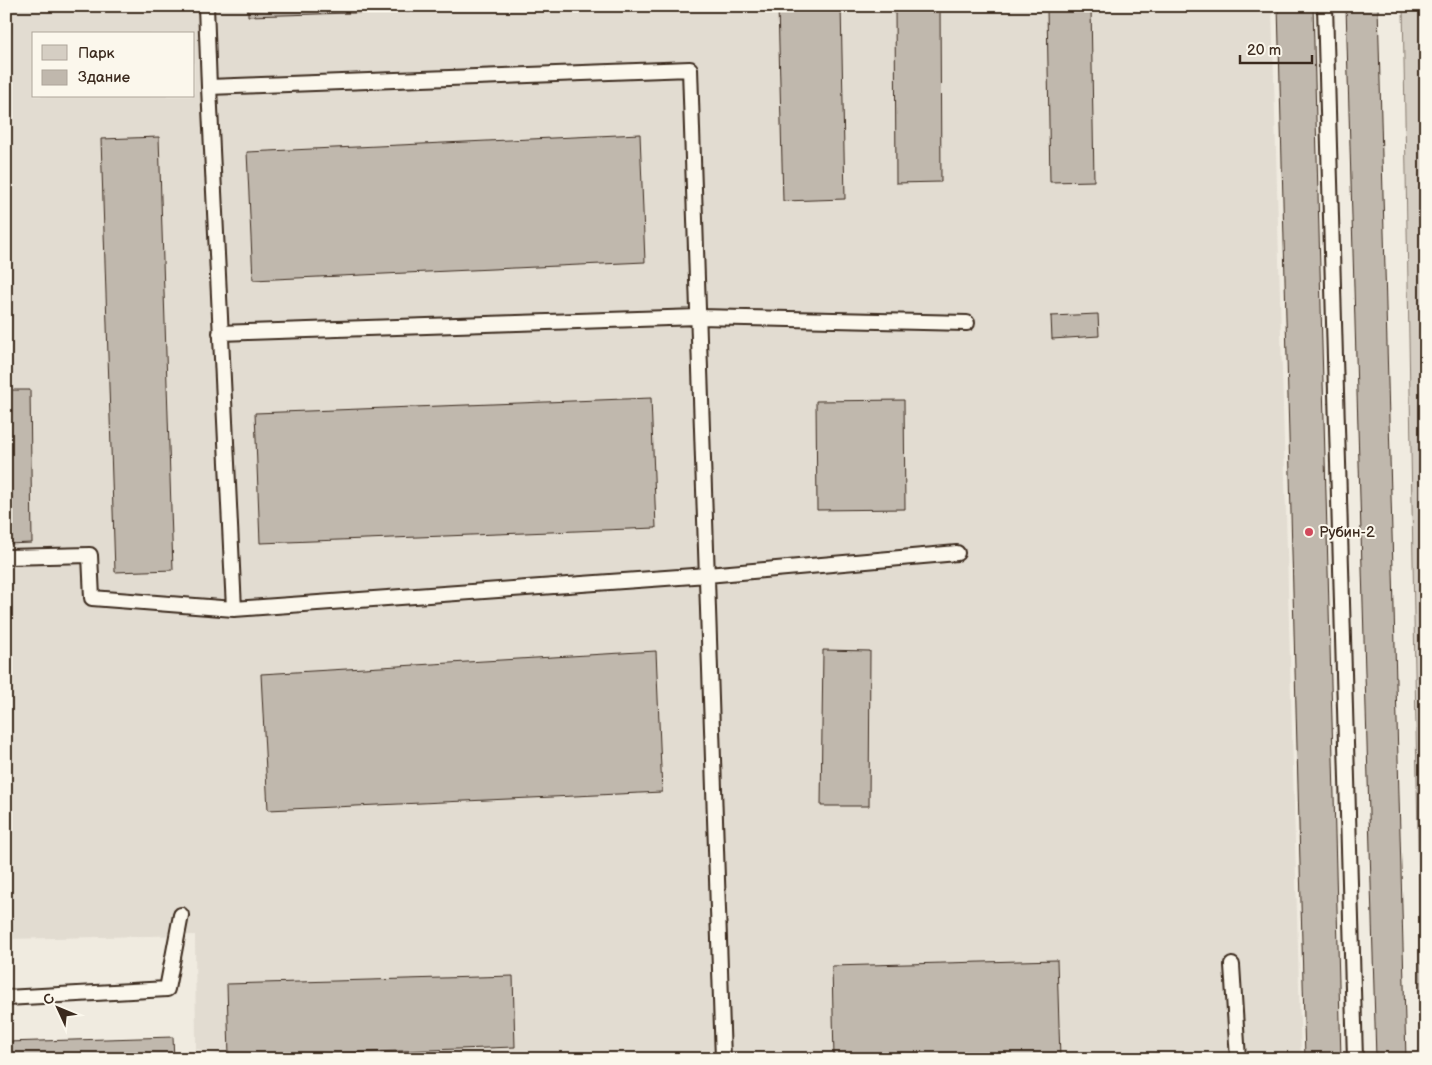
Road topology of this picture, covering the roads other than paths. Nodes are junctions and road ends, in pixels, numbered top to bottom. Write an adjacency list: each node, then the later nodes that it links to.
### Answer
1 (206, 6): 3 (lane)
2 (1326, 6): 16 (lane)
3 (208, 87): 4 (lane); 6 (lane)
4 (698, 317): 5 (lane); 6 (lane); 9 (lane)
5 (967, 323)
6 (220, 332): 10 (lane)
7 (957, 553): 9 (lane)
8 (6, 557): 10 (lane)
9 (707, 575): 10 (lane); 14 (lane)
10 (234, 608)
11 (181, 915): 13 (lane)
12 (1232, 965): 15 (lane)
13 (6, 998)
14 (723, 1059)
15 (1238, 1059)
16 (1356, 1059)

